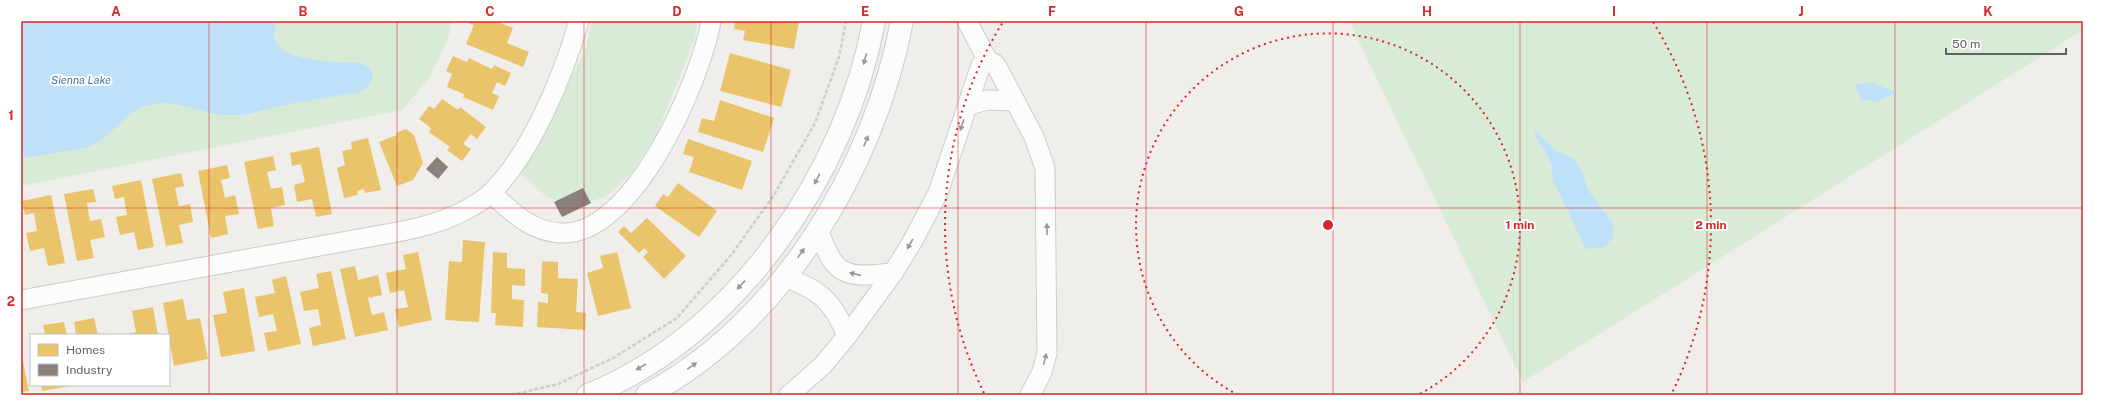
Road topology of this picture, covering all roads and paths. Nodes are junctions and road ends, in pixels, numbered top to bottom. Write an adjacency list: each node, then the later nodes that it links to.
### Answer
1 (579, 21): 10 (street)
2 (711, 21): 10 (street)
3 (846, 21): 16 (path)
4 (874, 21): 17 (street, one-way to 17)
5 (902, 21): 11 (street, one-way to 5)
6 (967, 21): 7 (street)
7 (988, 61): 8 (street); 9 (street)
8 (1014, 101): 9 (street); 20 (street, one-way to 8)
9 (969, 105): 12 (street, one-way to 12)
10 (491, 193): 14 (street)
11 (818, 229): 12 (street, one-way to 11); 13 (street, one-way to 11)
12 (893, 273): 15 (street)
13 (785, 277): 15 (street); 18 (street, one-way to 13)
14 (21, 300)
15 (847, 336): 19 (street)
16 (511, 395)
17 (588, 395)
18 (647, 395)
19 (789, 395)
20 (1030, 395)

